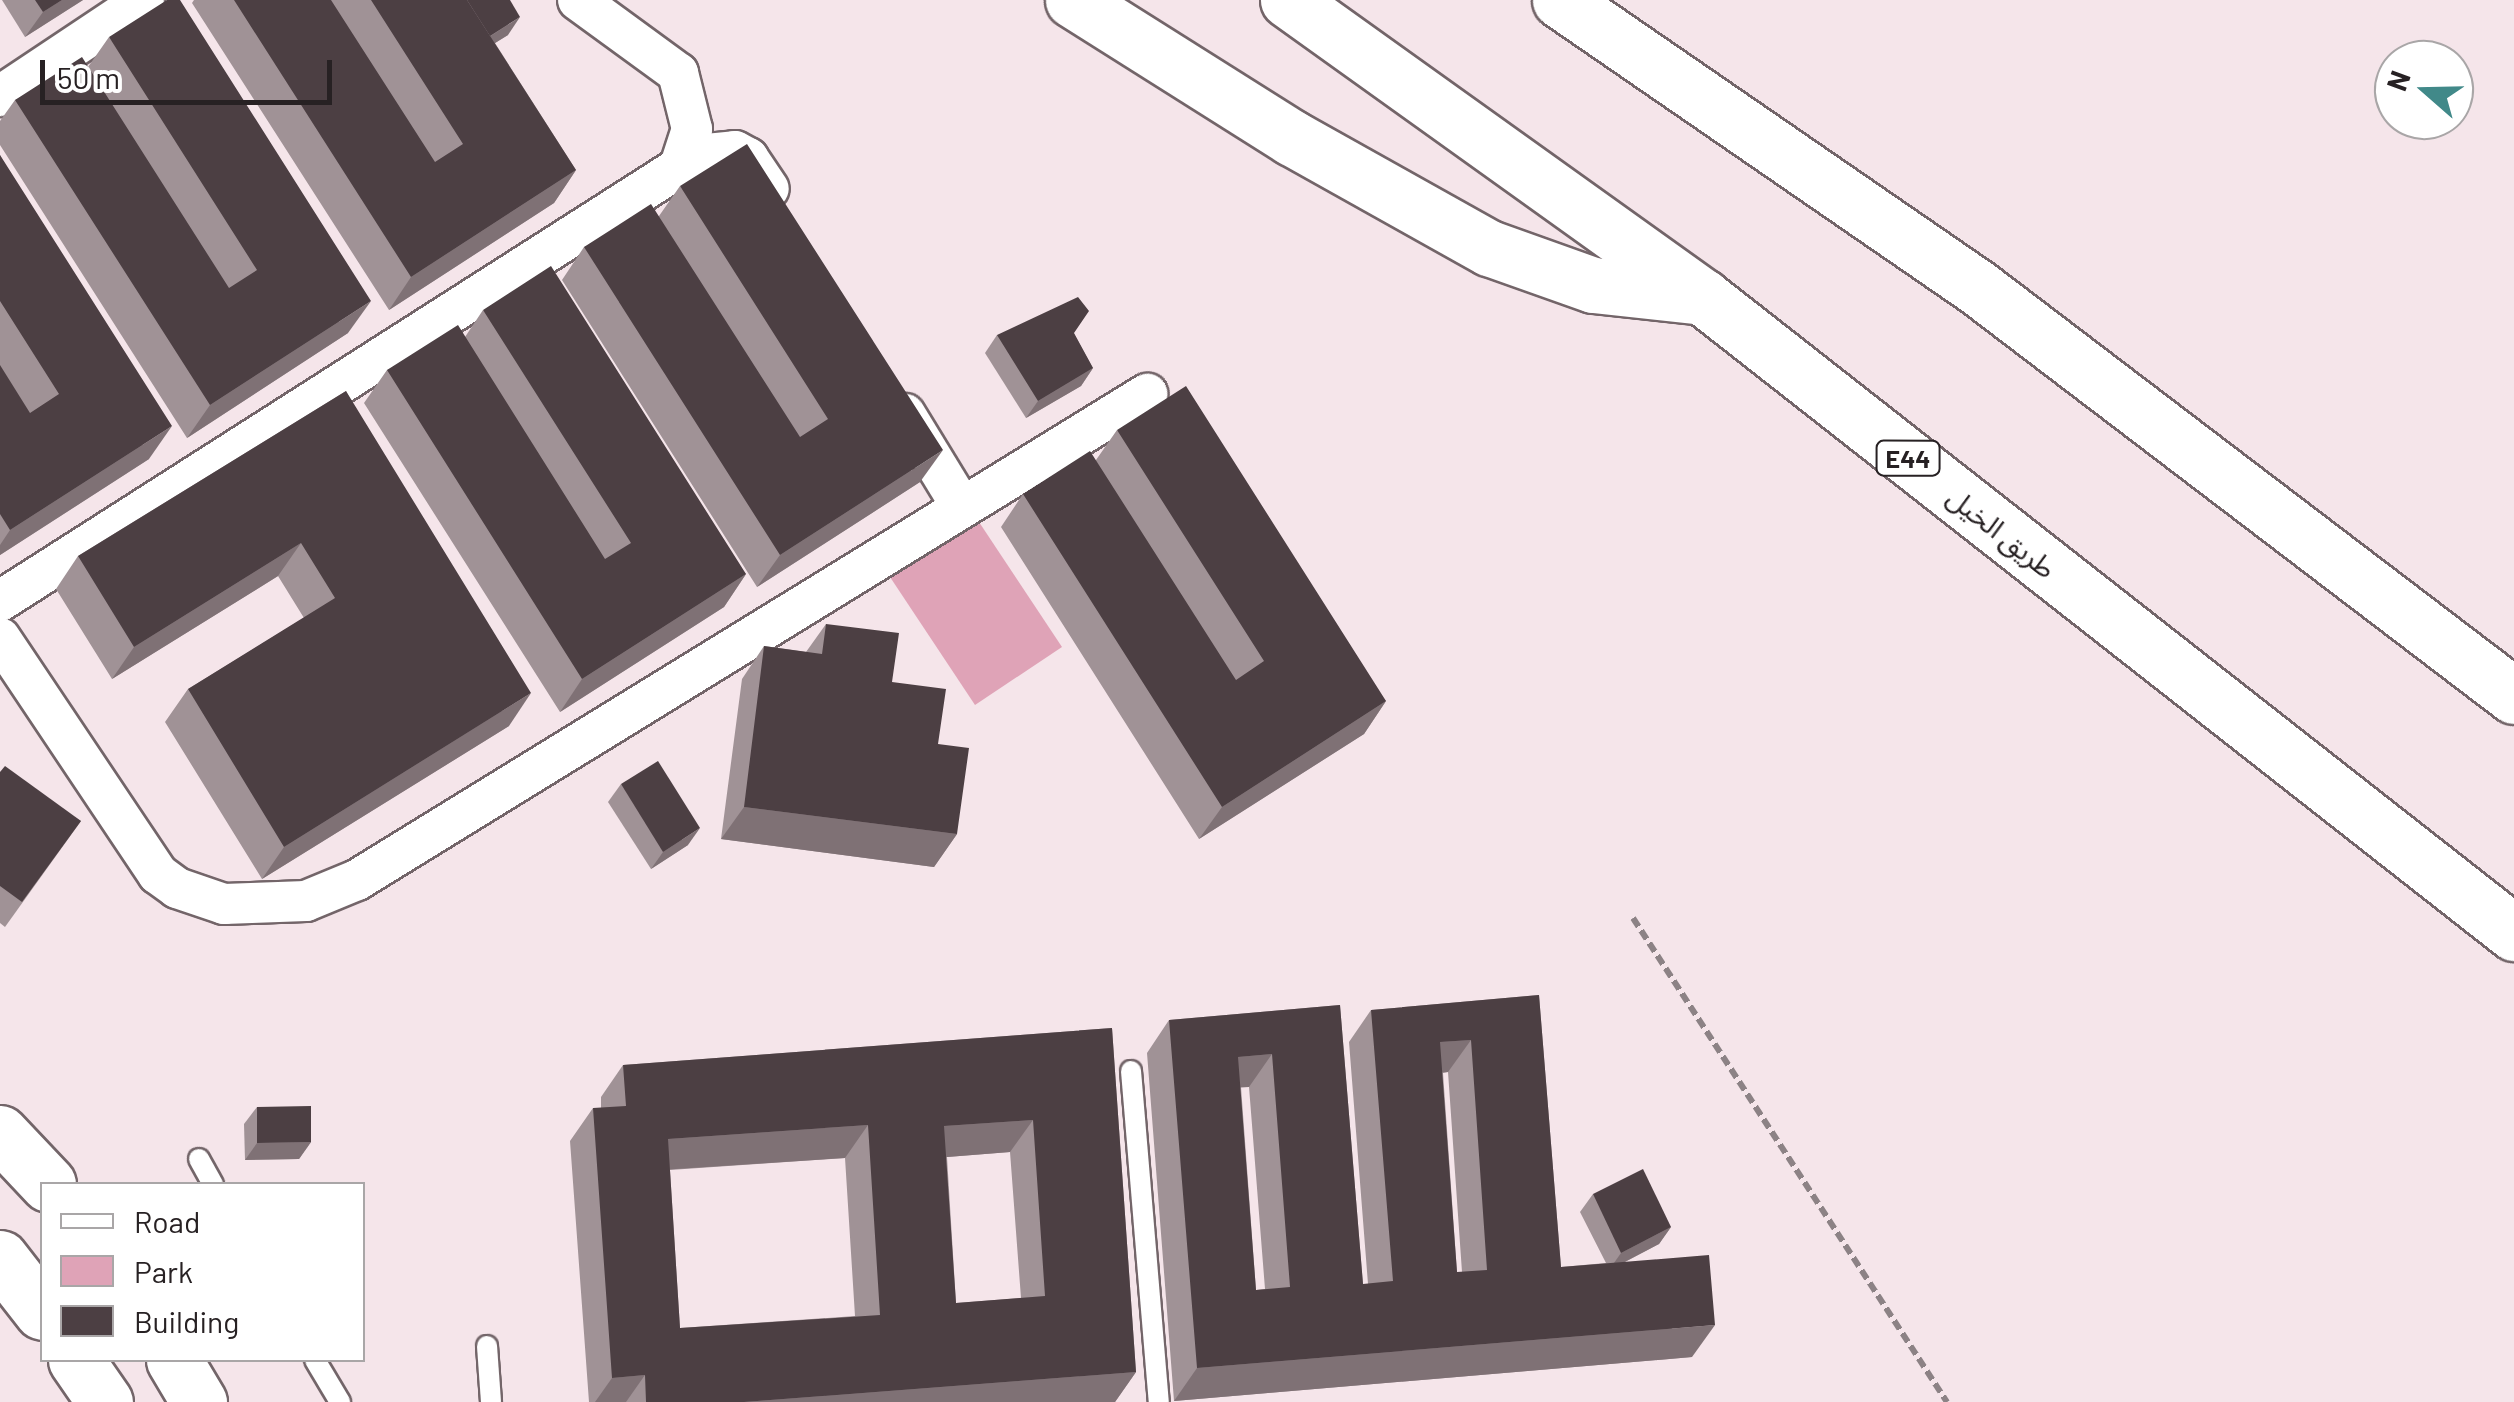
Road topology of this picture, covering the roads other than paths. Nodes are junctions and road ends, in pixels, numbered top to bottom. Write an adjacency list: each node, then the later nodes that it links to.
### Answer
1 (144, 0): 6 (street)
2 (578, 0): 7 (street)
3 (1073, 0): 9 (main road)
4 (1288, 0): 9 (main road, طريق الخيل / E44)
5 (1560, 0): 15 (main road)
6 (0, 96)
7 (680, 167): 8 (street); 13 (street)
8 (788, 220)
9 (1703, 297): 16 (main road, طريق الخيل / E44)
10 (889, 387): 12 (street)
11 (1148, 394): 12 (street)
12 (960, 504): 14 (street)
13 (0, 601)
14 (0, 638)
15 (2514, 696)
16 (2514, 934)
17 (1131, 1071): 32 (lane)
18 (0, 1133): 20 (main road)
19 (198, 1160): 21 (lane)
20 (46, 1182)
21 (212, 1182)
22 (2, 1262): 23 (main road)
23 (40, 1310)
24 (487, 1346): 31 (lane)
25 (77, 1362): 28 (main road)
26 (175, 1362): 29 (main road)
27 (317, 1362): 30 (lane)
28 (105, 1402)
29 (200, 1402)
30 (340, 1402)
31 (491, 1402)
32 (1159, 1402)

